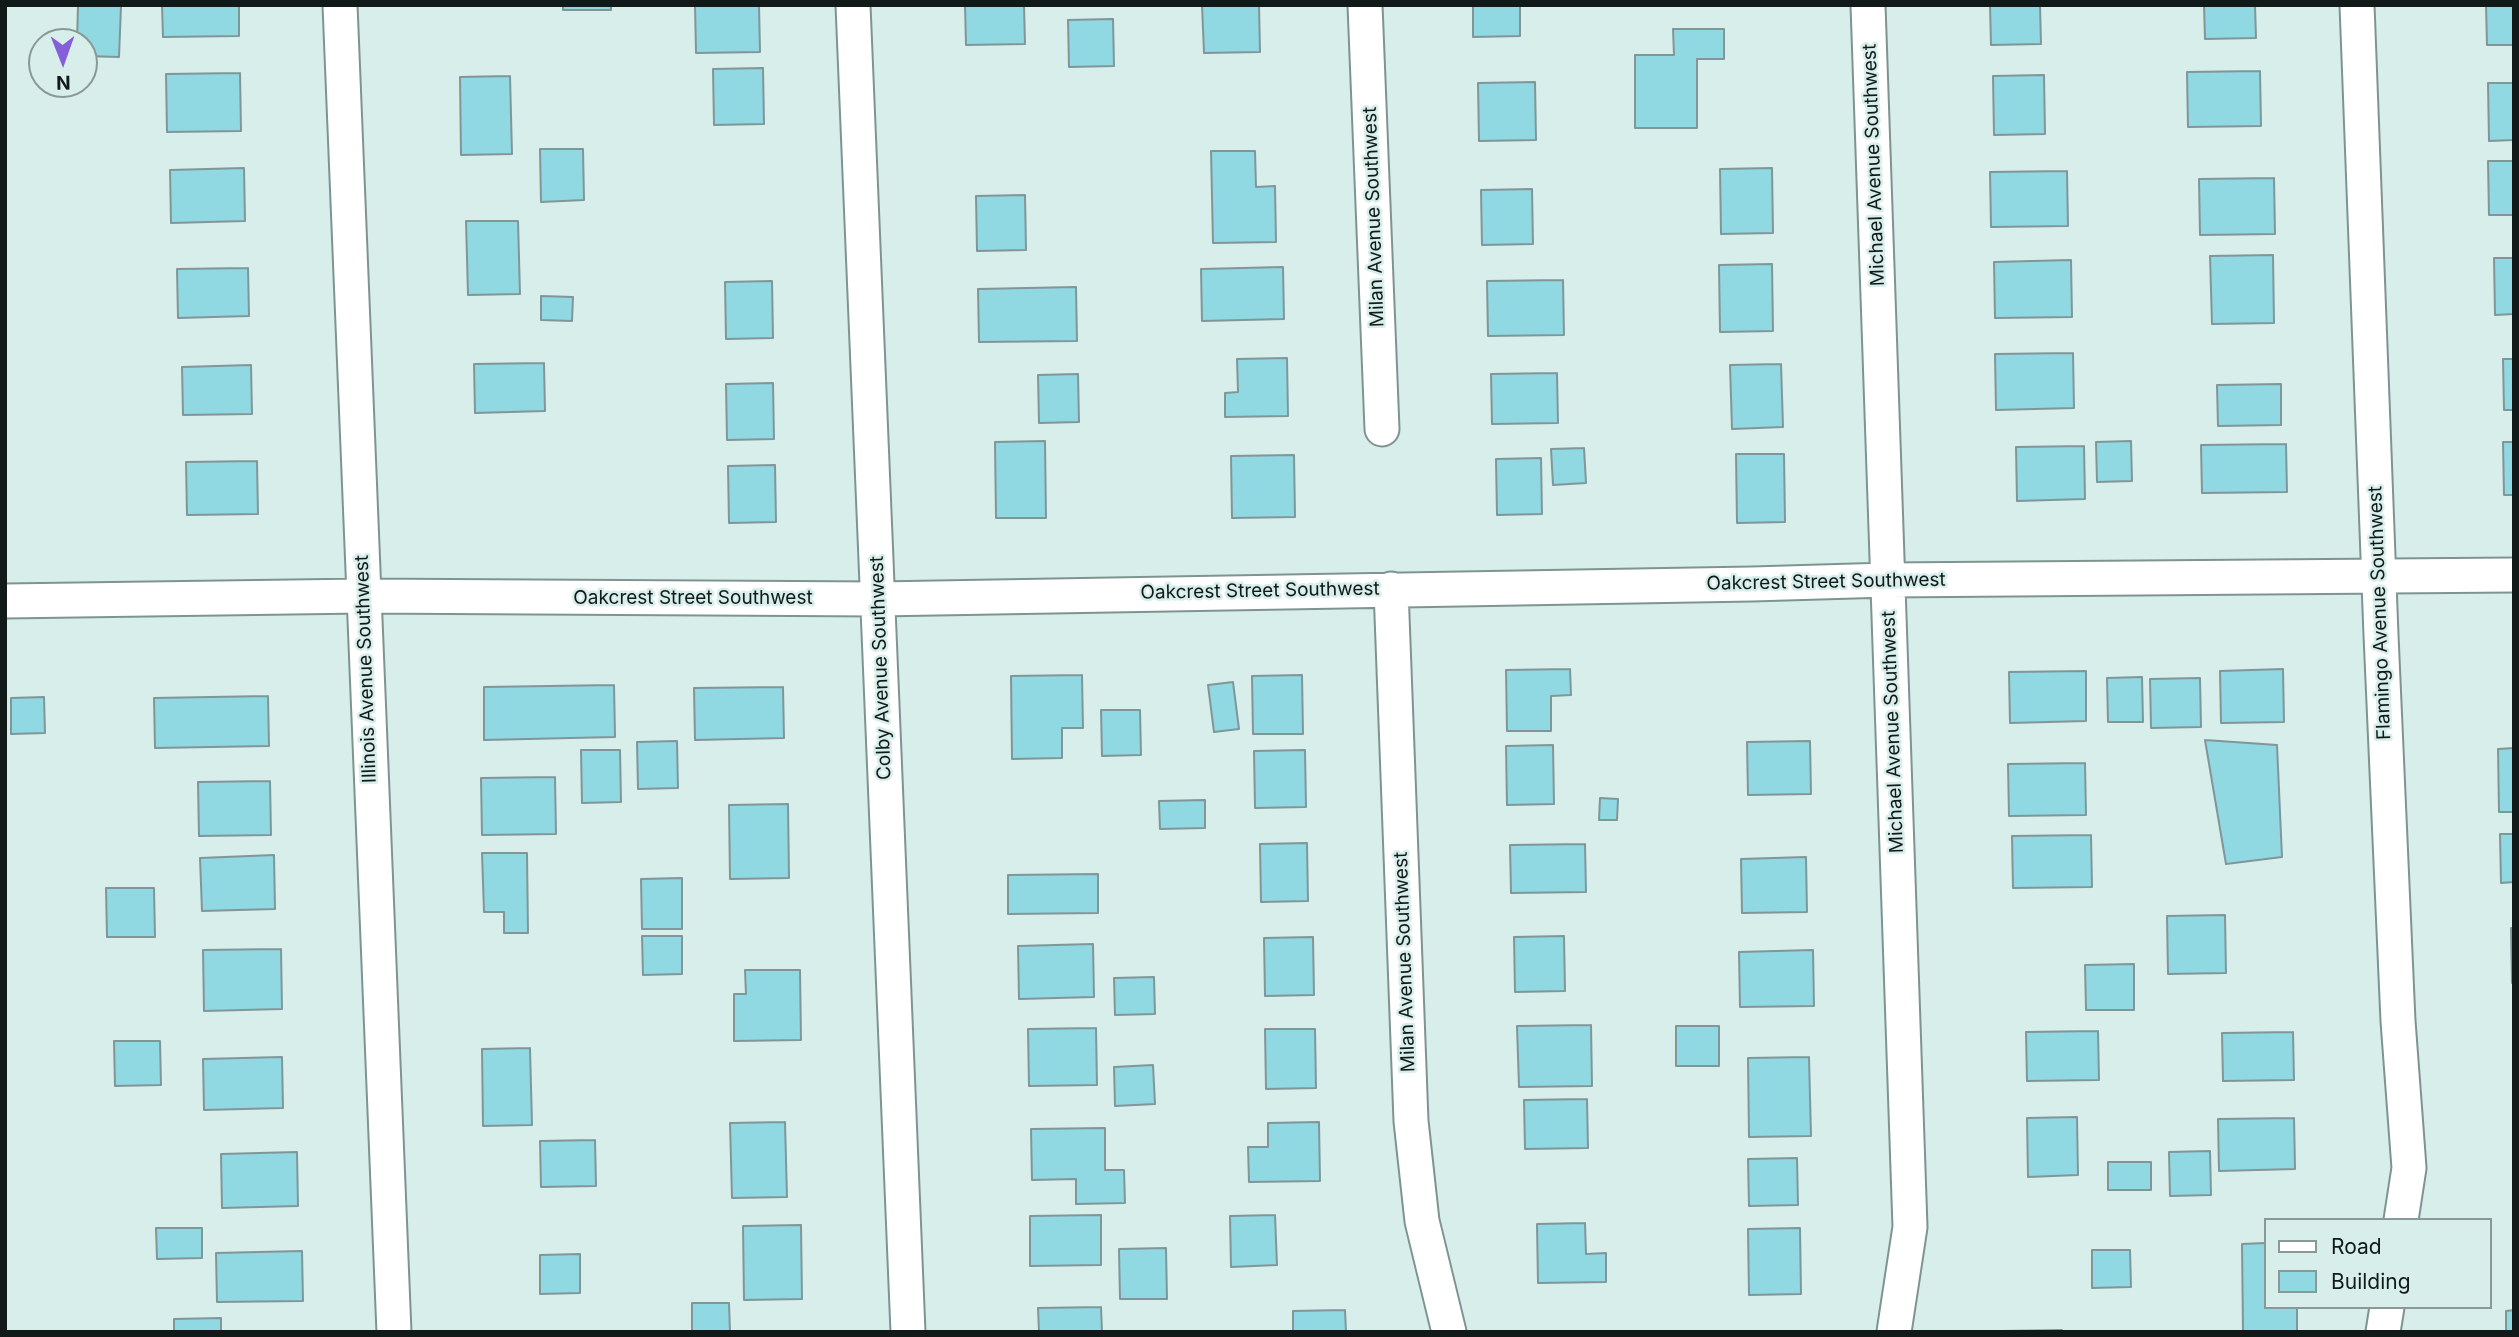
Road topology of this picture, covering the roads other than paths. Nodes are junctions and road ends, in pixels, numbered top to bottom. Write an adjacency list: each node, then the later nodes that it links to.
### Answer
1 (340, 5): 11 (street, Illinois Avenue Southwest)
2 (853, 5): 12 (street, Colby Avenue Southwest)
3 (1365, 5): 6 (street, Milan Avenue Southwest)
4 (1868, 5): 9 (street, Michael Avenue Southwest)
5 (2357, 5): 8 (street, Flamingo Avenue Southwest)
6 (1382, 429)
7 (2514, 575): 8 (street, Oakcrest Street Southwest)
8 (2378, 576): 9 (street, Oakcrest Street Southwest); 14 (street, Flamingo Avenue Southwest)
9 (1888, 580): 10 (street, Oakcrest Street Southwest); 19 (street, Michael Avenue Southwest)
10 (1391, 589): 12 (street, Oakcrest Street Southwest); 18 (street, Milan Avenue Southwest)
11 (363, 596): 12 (street, Oakcrest Street Southwest); 13 (street, Oakcrest Street Southwest); 16 (street, Illinois Avenue Southwest)
12 (878, 599): 17 (street, Colby Avenue Southwest)
13 (5, 601)
14 (2401, 1218)
15 (2387, 1309): 20 (street)
16 (394, 1332)
17 (908, 1332)
18 (1449, 1332)
19 (1894, 1332)
20 (2383, 1332)

